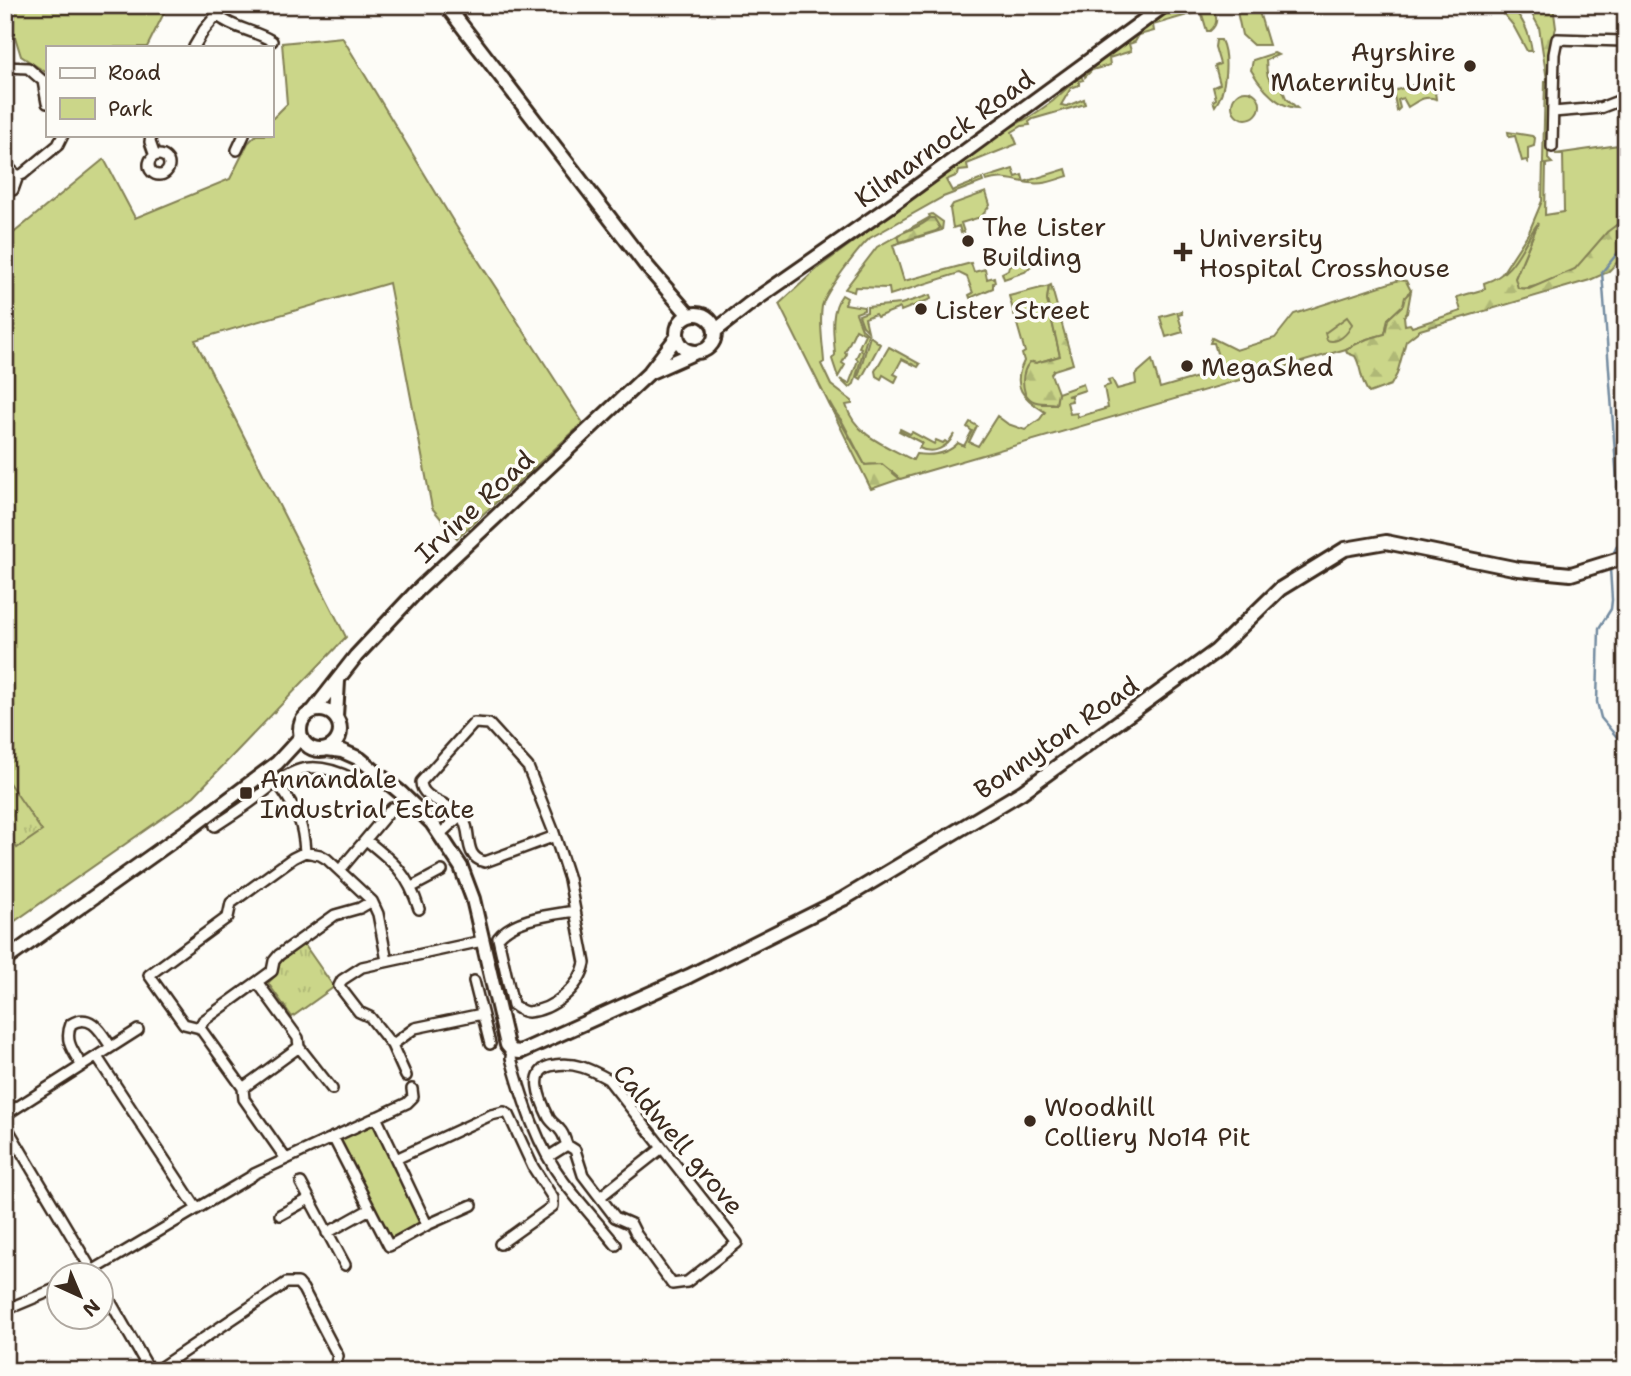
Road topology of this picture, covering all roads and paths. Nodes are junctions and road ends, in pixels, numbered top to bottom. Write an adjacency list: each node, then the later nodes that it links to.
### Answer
1 (225, 5): 4 (street)
2 (446, 5): 22 (main road)
3 (1165, 5): 21 (main road, Kilmarnock Road)
4 (218, 16): 6 (street); 7 (street)
5 (1626, 38): 11 (street)
6 (272, 41)
7 (195, 46)
8 (5, 67): 9 (street)
9 (45, 81)
10 (1626, 98): 11 (street)
11 (1553, 113): 15 (street)
12 (62, 136): 19 (street)
13 (151, 136): 17 (street)
14 (244, 136): 16 (street)
15 (1552, 147)
16 (237, 150)
17 (155, 156)
18 (5, 165): 19 (street)
19 (18, 176): 20 (street)
20 (13, 190)
21 (748, 305): 23 (main road, Kilmarnock Road); 24 (main road, Kilmarnock Road)
22 (689, 315): 23 (main road); 25 (main road)
23 (709, 318): 24 (main road)
24 (715, 331): 26 (main road)
25 (677, 337): 26 (main road); 27 (main road, Irvine Road)
26 (696, 352): 27 (main road, Irvine Road)
27 (649, 373): 29 (main road, Irvine Road)
28 (1616, 561): 63 (main road, Bonnyton Road)
29 (338, 681): 30 (main road, Irvine Road); 31 (main road)
30 (313, 711): 31 (main road); 32 (main road)
31 (338, 723): 33 (main road); 34 (main road)
32 (301, 737): 33 (main road); 35 (main road)
33 (321, 749): 34 (main road); 35 (main road)
34 (360, 759): 41 (main road)
35 (277, 763): 52 (main road)
36 (353, 779): 37 (street)
37 (277, 781): 40 (street); 44 (street)
38 (392, 808): 43 (street)
39 (461, 815): 41 (street); 42 (street); 42 (street)
40 (215, 826)
41 (440, 834): 51 (main road)
42 (555, 836): 50 (street)
43 (366, 840): 45 (street); 47 (street)
44 (305, 852): 45 (street); 57 (street)
45 (340, 870): 48 (street)
46 (442, 871): 47 (street)
47 (412, 887): 49 (street)
48 (372, 901): 53 (street); 55 (street)
49 (419, 909)
50 (575, 911): 50 (street)
51 (482, 941): 53 (street); 63 (main road)
52 (5, 960)
53 (387, 961): 60 (street)
54 (474, 981): 56 (street)
55 (258, 983): 57 (street); 62 (street)
56 (482, 1014): 59 (street); 60 (street)
57 (200, 1028): 69 (street)
58 (138, 1030): 61 (street)
59 (490, 1044)
60 (391, 1045): 67 (street)
61 (111, 1047): 64 (street); 65 (street)
62 (299, 1047): 68 (street); 69 (street)
63 (512, 1051): 78 (street)
64 (97, 1057): 65 (street); 85 (street)
65 (82, 1066): 72 (street)
66 (333, 1070): 68 (street)
67 (406, 1076)
68 (323, 1077): 70 (street)
69 (243, 1088): 79 (street)
70 (332, 1089)
71 (412, 1089): 73 (street)
72 (5, 1115)
73 (376, 1117): 75 (street); 80 (street)
74 (5, 1124): 92 (street)
75 (334, 1137): 79 (street); 86 (street)
76 (567, 1145): 77 (street, Caldwell grove); 78 (street); 82 (street, Caldwell grove)
77 (662, 1148): 82 (street, Caldwell grove); 82 (street, Caldwell grove)
78 (548, 1157): 91 (street)
79 (286, 1159): 85 (street)
80 (396, 1159): 88 (street); 90 (street)
81 (301, 1183): 83 (street)
82 (600, 1197)
83 (309, 1199): 87 (street); 89 (street)
84 (472, 1205): 88 (street)
85 (197, 1209): 93 (street)
86 (370, 1209): 88 (street); 89 (street)
87 (280, 1215)
88 (427, 1225)
89 (327, 1233): 94 (street)
90 (500, 1244)
91 (616, 1245)
92 (83, 1260)
93 (114, 1260)
94 (345, 1265)
95 (46, 1293): 96 (street)
96 (5, 1310)
97 (116, 1310): 99 (street)
98 (331, 1369): 99 (street)
99 (153, 1371)

